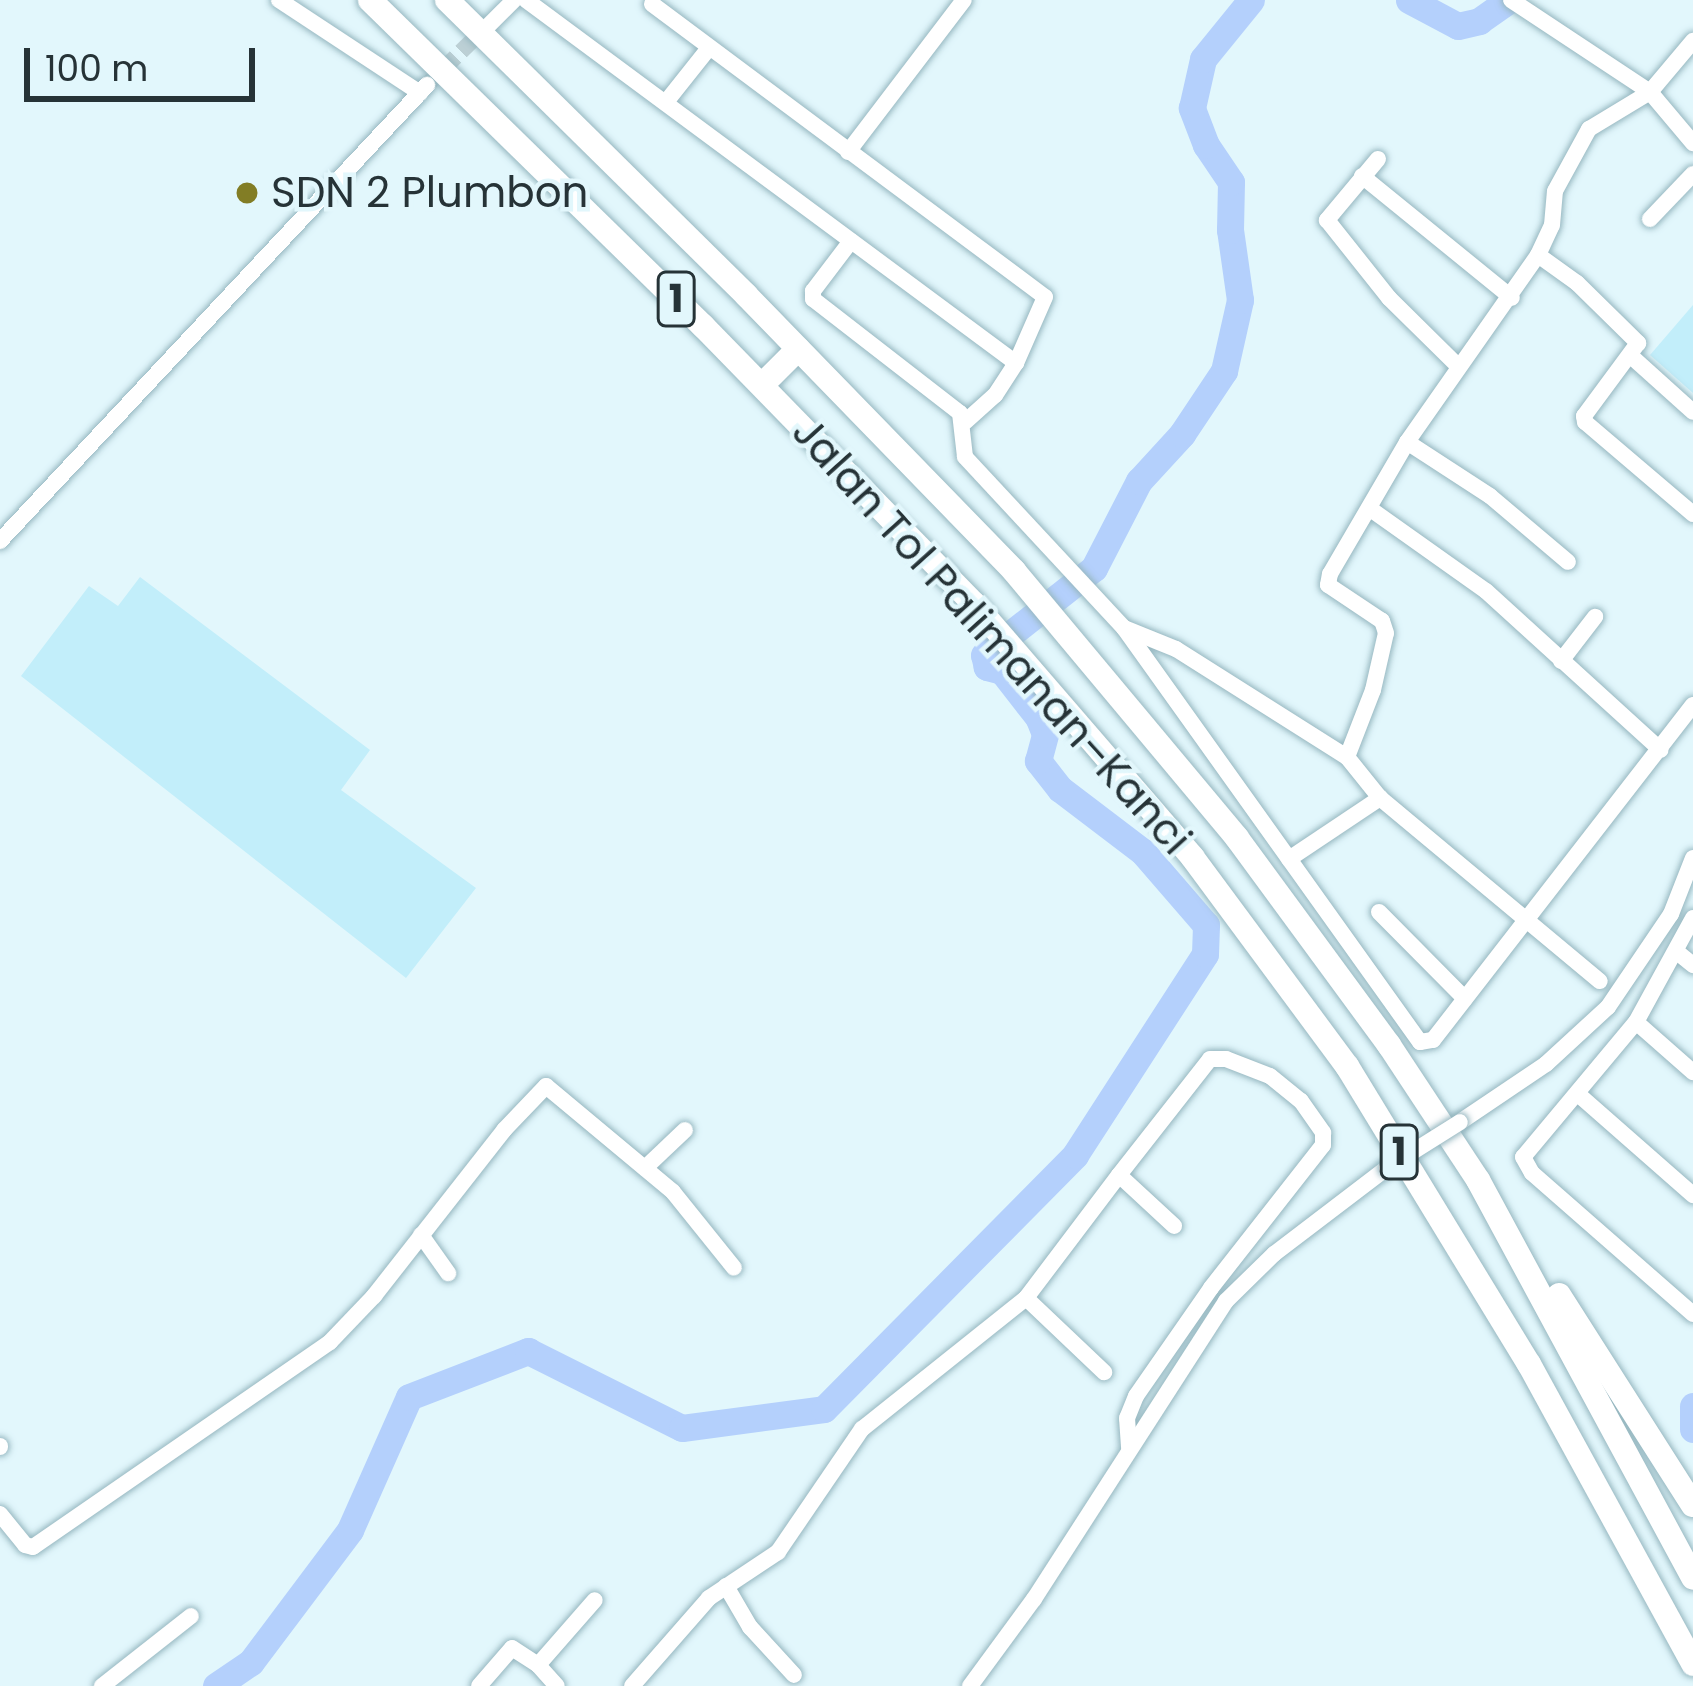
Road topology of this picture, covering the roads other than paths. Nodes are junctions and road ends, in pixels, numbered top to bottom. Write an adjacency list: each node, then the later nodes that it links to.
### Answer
1 (279, 0): 33 (street)
2 (370, 0): 27 (highway, Jalan Tol Palimanan–Kanci / 1)
3 (447, 0): 23 (highway, Jalan Tol Palimanan–Kanci / 1)
4 (514, 0): 9 (street)
5 (526, 0): 13 (street)
6 (964, 0): 15 (street)
7 (1516, 3): 12 (street)
8 (652, 4): 11 (street)
9 (489, 25)
10 (1693, 41): 12 (street)
11 (710, 49): 13 (street); 15 (street)
12 (1650, 92): 14 (street); 21 (street)
13 (667, 102): 20 (street)
14 (1693, 143)
15 (848, 152): 25 (street)
16 (1378, 159): 18 (street)
17 (1693, 174): 19 (street)
18 (1362, 176): 22 (street); 26 (street)
19 (1650, 219)
20 (851, 241): 25 (street); 29 (street)
21 (1538, 255): 22 (street); 24 (street)
22 (1512, 298): 26 (street)
23 (798, 349): 27 (highway); 57 (highway, Jalan Tol Palimanan–Kanci / 1)
24 (1632, 357): 28 (street); 32 (street)
25 (1016, 363): 29 (street)
26 (1458, 366): 30 (street)
27 (762, 385): 73 (highway, Jalan Tol Palimanan–Kanci / 1)
28 (1693, 412)
29 (965, 422): 36 (street)
30 (1406, 442): 31 (street); 34 (street)
31 (1369, 508): 37 (street); 40 (street)
32 (1693, 514)
33 (0, 541)
34 (1568, 562)
35 (1595, 617): 37 (street)
36 (1124, 628): 40 (street); 43 (street)
37 (1561, 661): 39 (street)
38 (1693, 705): 39 (street)
39 (1661, 750): 46 (street)
40 (1347, 757): 41 (street)
41 (1380, 797): 43 (street); 46 (street)
42 (1693, 858): 66 (street, bridge)
43 (1289, 859): 50 (street)
44 (1379, 912): 50 (street)
45 (1693, 917): 47 (street)
46 (1527, 921): 49 (street); 50 (street)
47 (1677, 952): 48 (street); 51 (street)
48 (1693, 965)
49 (1600, 981)
50 (1465, 999)
51 (1636, 1022): 52 (street); 53 (street)
52 (1693, 1072)
53 (1579, 1095): 58 (street); 64 (street)
54 (685, 1130): 55 (street)
55 (645, 1168): 60 (street); 61 (street)
56 (1118, 1175): 59 (street); 63 (street); 66 (street)
57 (1478, 1180): 67 (highway); 69 (highway, Jalan Tol Palimanan–Kanci / 1)
58 (1693, 1195)
59 (1174, 1226)
60 (421, 1235): 62 (street); 68 (street)
61 (734, 1268)
62 (448, 1273)
63 (1026, 1298): 65 (street); 70 (street)
64 (1693, 1314)
65 (1104, 1372)
66 (1129, 1450): 80 (street)
67 (1692, 1505)
68 (0, 1514)
69 (1693, 1578)
70 (726, 1586): 75 (street); 79 (street)
71 (595, 1600): 74 (street)
72 (190, 1616): 76 (street)
73 (1693, 1664)
74 (538, 1665): 77 (street); 78 (street)
75 (794, 1675)
76 (102, 1686)
77 (479, 1686)
78 (557, 1686)
79 (632, 1686)
80 (970, 1686)

